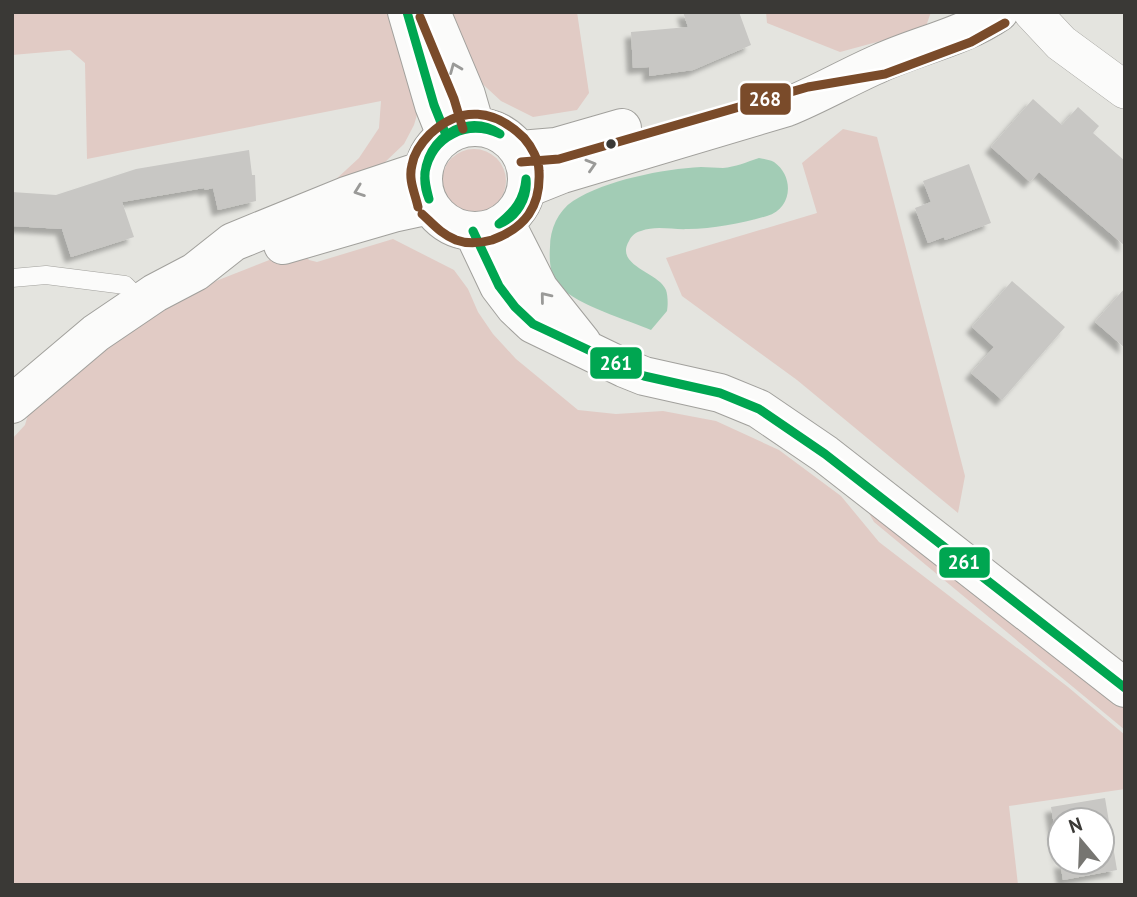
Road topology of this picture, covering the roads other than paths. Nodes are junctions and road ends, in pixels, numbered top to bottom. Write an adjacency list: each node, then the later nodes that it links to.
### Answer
1 (407, 12): 7 (main road)
2 (431, 12): 7 (main road, one-way to 2)
3 (999, 12): 5 (main road)
4 (1032, 12): 6 (street)
5 (882, 62): 8 (main road); 10 (main road, one-way to 5)
6 (1125, 90)
7 (460, 130): 8 (main road); 9 (main road)
8 (520, 150): 10 (main road)
9 (427, 187): 11 (main road); 13 (main road)
10 (527, 188): 11 (main road)
11 (489, 226): 15 (main road)
12 (12, 278): 13 (lane)
13 (142, 302): 14 (main road)
14 (12, 404)
15 (1125, 688)

